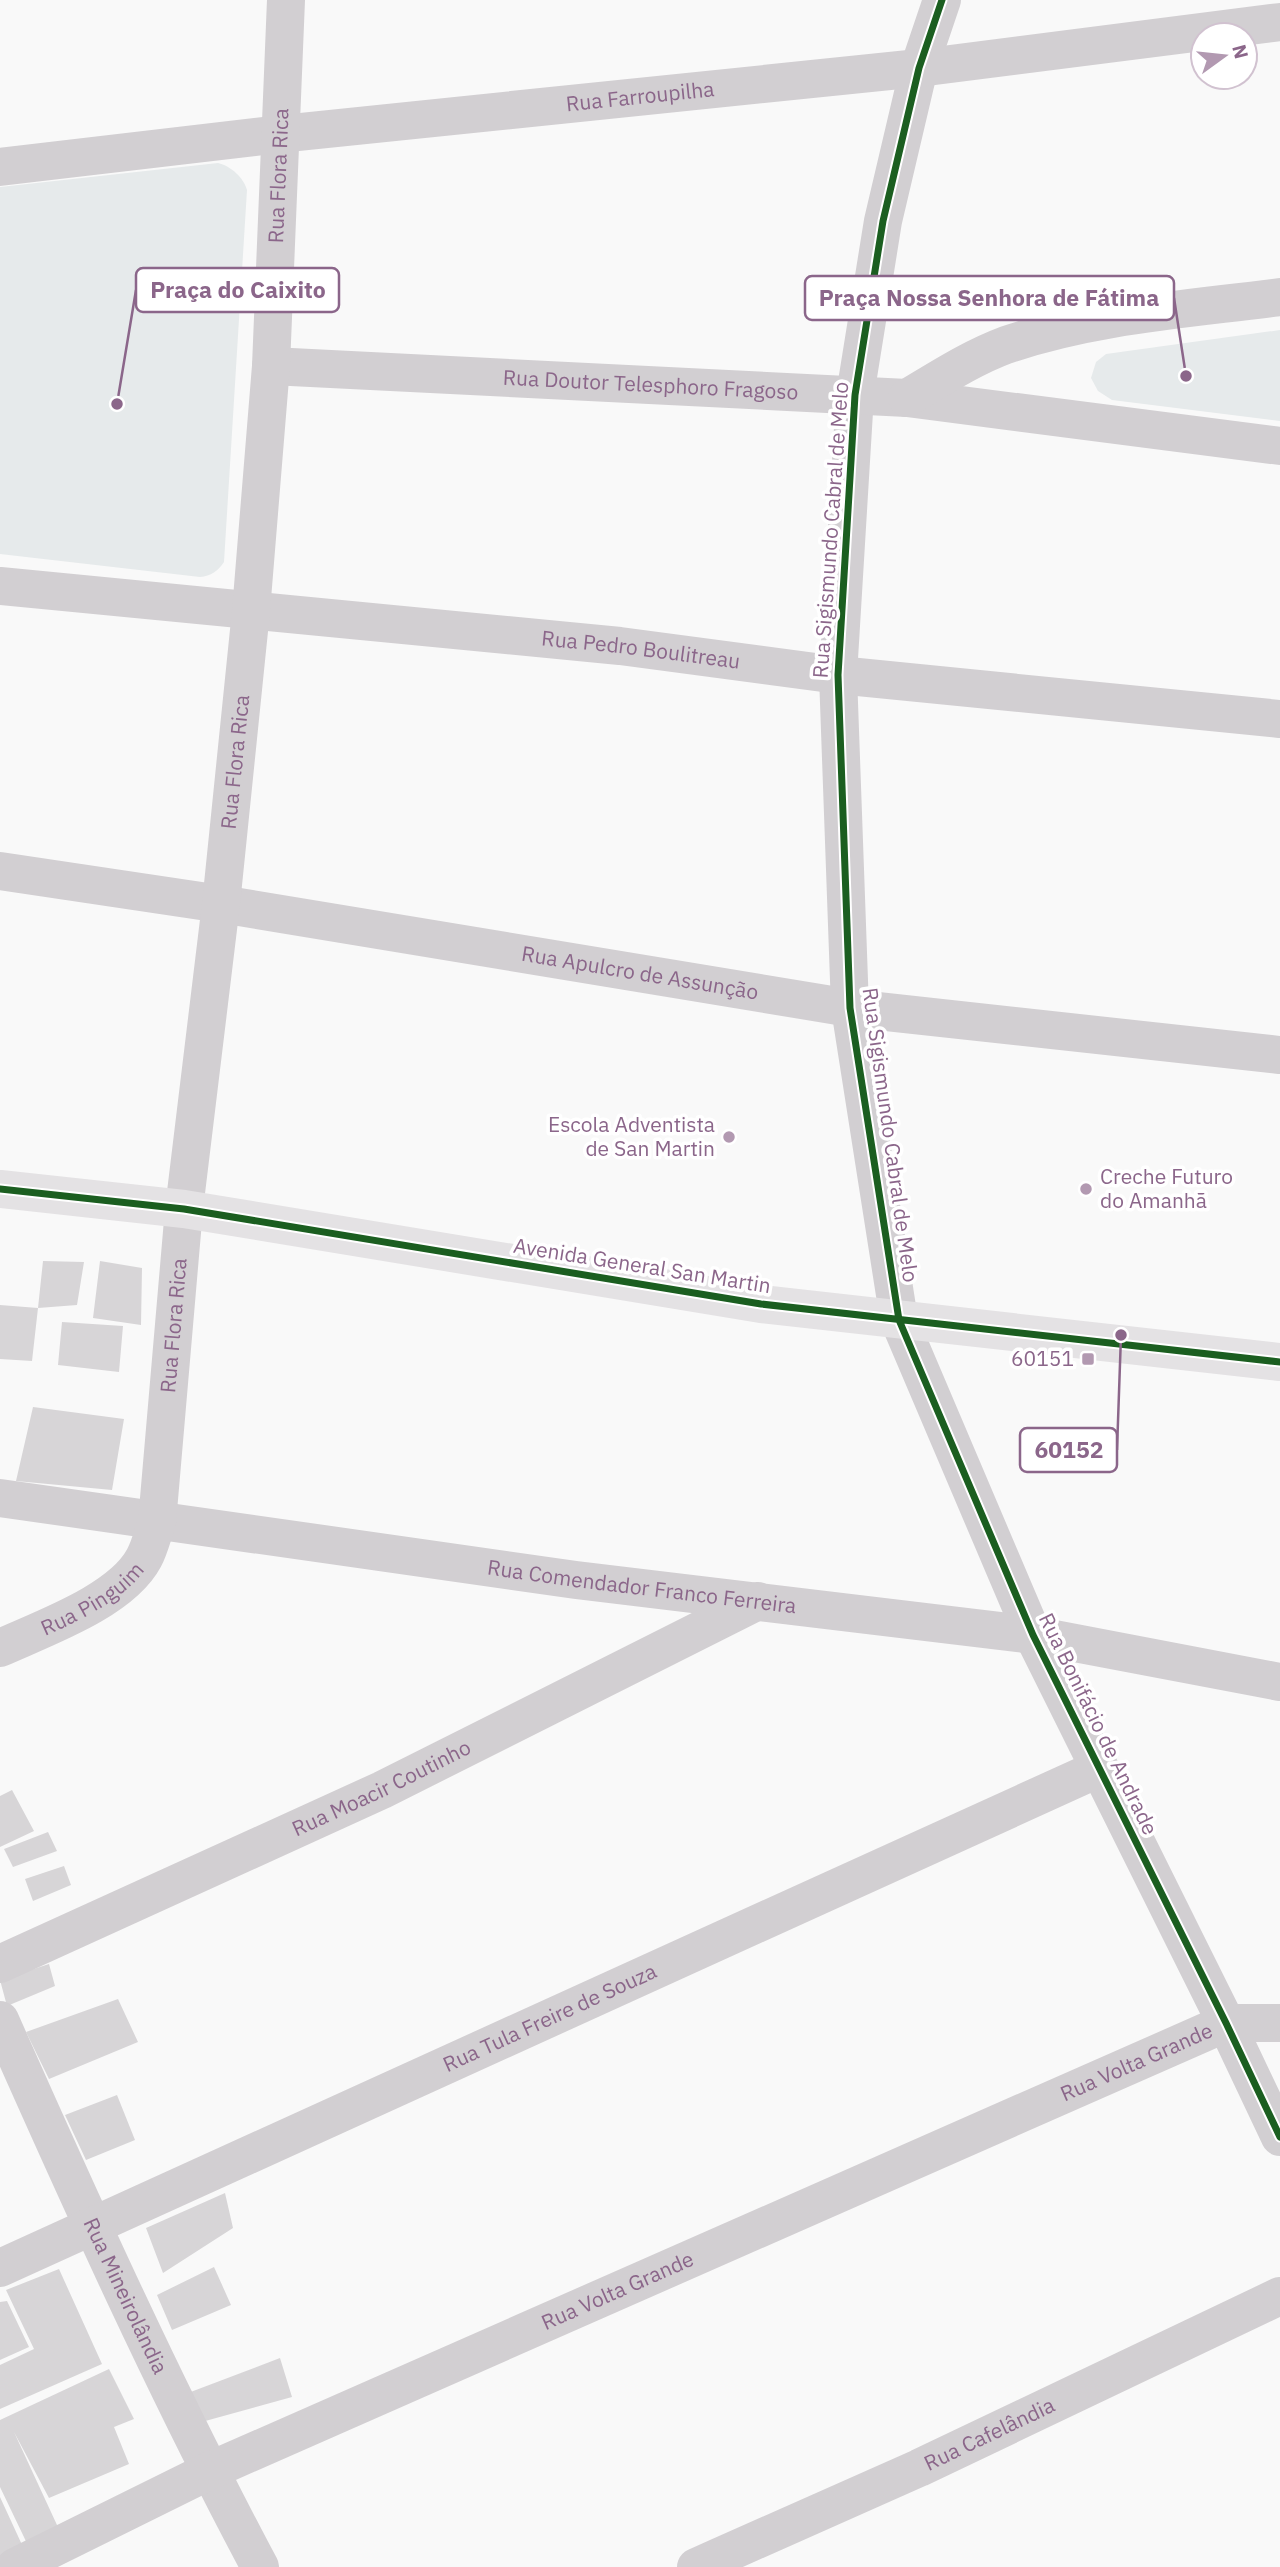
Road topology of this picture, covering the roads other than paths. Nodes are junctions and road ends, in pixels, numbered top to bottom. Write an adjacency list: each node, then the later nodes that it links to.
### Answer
1 (286, 0): 5 (street, Rua Flora Rica)
2 (942, 0): 4 (street, Rua Sigismundo Cabral de Melo)
3 (1280, 22): 4 (street, Rua Farroupilha)
4 (919, 68): 5 (street, Rua Farroupilha); 9 (street, Rua Sigismundo Cabral de Melo)
5 (280, 134): 6 (street, Rua Farroupilha); 8 (street, Rua Flora Rica)
6 (0, 167)
7 (1280, 297): 10 (street)
8 (271, 366): 9 (street, Rua Doutor Telesphoro Fragoso); 13 (street, Rua Flora Rica)
9 (855, 395): 10 (street, Rua Doutor Telesphoro Fragoso); 14 (street, Rua Sigismundo Cabral de Melo)
10 (907, 398): 11 (street, Rua Doutor Telesphoro Fragoso)
11 (1280, 446)
12 (0, 586): 13 (street, Rua Pedro Boulitreau)
13 (251, 611): 14 (street, Rua Pedro Boulitreau); 17 (street, Rua Flora Rica)
14 (838, 675): 15 (street, Rua Pedro Boulitreau); 18 (street, Rua Sigismundo Cabral de Melo)
15 (1280, 719)
16 (0, 871): 17 (street, Rua Apulcro de Assunção)
17 (221, 904): 18 (street, Rua Apulcro de Assunção); 21 (street, Rua Flora Rica)
18 (850, 1008): 19 (street, Rua Apulcro de Assunção); 22 (street, Rua Sigismundo Cabral de Melo)
19 (1280, 1055)
20 (0, 1189): 21 (main road, Avenida General San Martin)
21 (184, 1209): 22 (main road, Avenida General San Martin); 25 (street, Rua Flora Rica)
22 (899, 1320): 23 (main road, Avenida General San Martin); 27 (street, Rua Bonifácio de Andrade)
23 (1280, 1362)
24 (0, 1498): 25 (street, Rua Comendador Franco Ferreira)
25 (157, 1522): 26 (street, Rua Comendador Franco Ferreira); 28 (street, Rua Pinguim)
26 (758, 1601): 27 (street, Rua Comendador Franco Ferreira); 31 (street, Rua Moacir Coutinho)
27 (1033, 1635): 29 (street, Rua Comendador Franco Ferreira); 30 (street, Rua Bonifácio de Andrade)
28 (0, 1648)
29 (1280, 1682)
30 (1100, 1768): 33 (street, Rua Bonifácio de Andrade); 36 (street, Rua Tula Freire de Souza)
31 (0, 1964)
32 (0, 2020): 36 (street, Rua Mineirolândia)
33 (1226, 2023): 34 (street); 35 (street, Rua Bonifácio de Andrade); 39 (street, Rua Volta Grande)
34 (1280, 2023)
35 (1280, 2137)
36 (91, 2226): 37 (street, Rua Tula Freire de Souza); 39 (street, Rua Mineirolândia)
37 (0, 2268)
38 (1280, 2296): 42 (street, Rua Cafelândia)
39 (209, 2472): 40 (street, Rua Volta Grande); 41 (street, Rua Mineirolândia)
40 (15, 2567)
41 (260, 2567)
42 (696, 2567)

